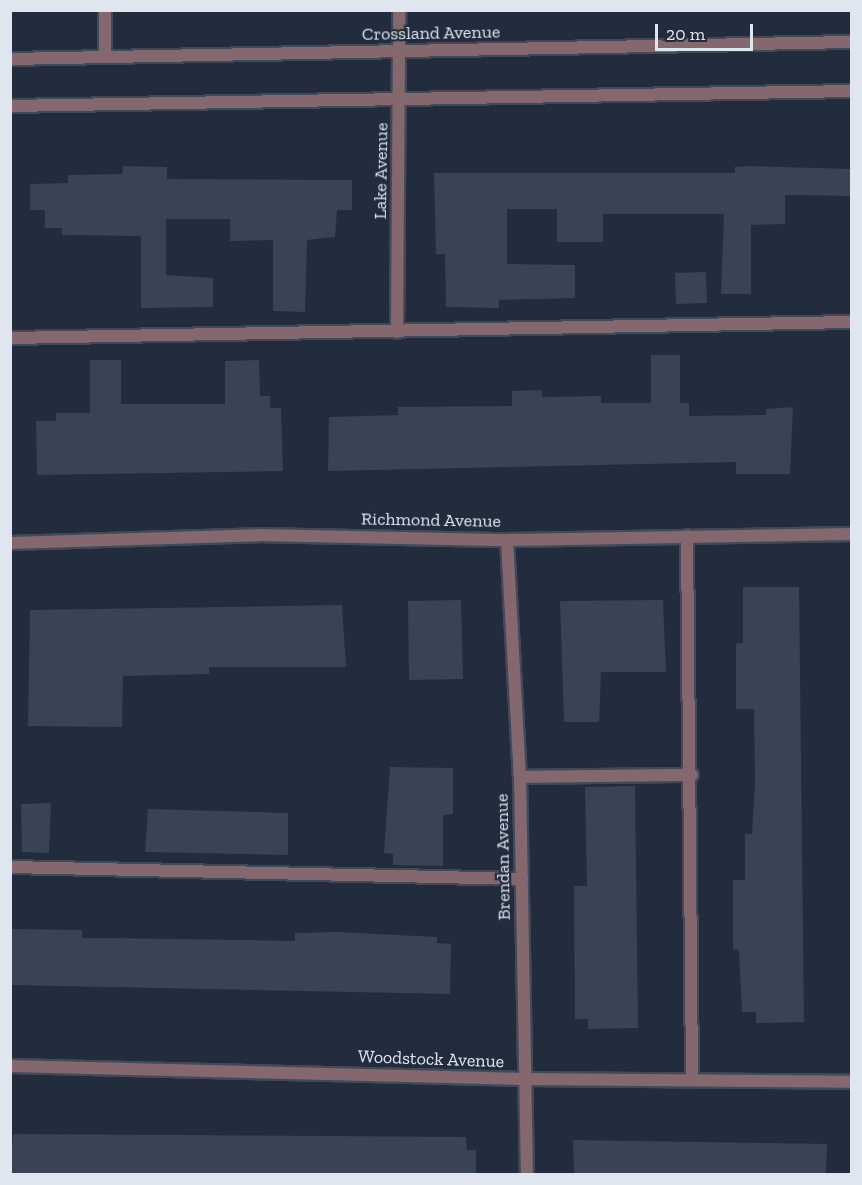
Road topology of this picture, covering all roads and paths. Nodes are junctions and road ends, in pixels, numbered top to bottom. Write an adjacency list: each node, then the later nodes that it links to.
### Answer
1 (105, 10): 5 (street)
2 (399, 10): 4 (street, Lake Avenue)
3 (852, 42): 4 (street, Crossland Avenue)
4 (400, 51): 5 (street, Crossland Avenue); 8 (street, Lake Avenue)
5 (105, 57): 6 (street, Crossland Avenue)
6 (10, 59)
7 (852, 91): 8 (street)
8 (400, 99): 9 (street); 11 (street, Lake Avenue)
9 (10, 106)
10 (852, 322): 11 (street)
11 (397, 332): 12 (street)
12 (10, 338)
13 (852, 534): 14 (street, Richmond Avenue)
14 (687, 536): 15 (street, Richmond Avenue); 17 (street)
15 (507, 540): 16 (street, Richmond Avenue); 18 (street, Brendan Avenue)
16 (10, 543)
17 (692, 775): 18 (street); 23 (street)
18 (520, 777): 20 (street, Brendan Avenue)
19 (10, 867): 20 (street)
20 (522, 879): 22 (street, Brendan Avenue)
21 (10, 1066): 22 (street, Woodstock Avenue)
22 (524, 1079): 23 (street, Woodstock Avenue); 25 (street, Brendan Avenue)
23 (692, 1080): 24 (street, Woodstock Avenue)
24 (852, 1082)
25 (527, 1174)

